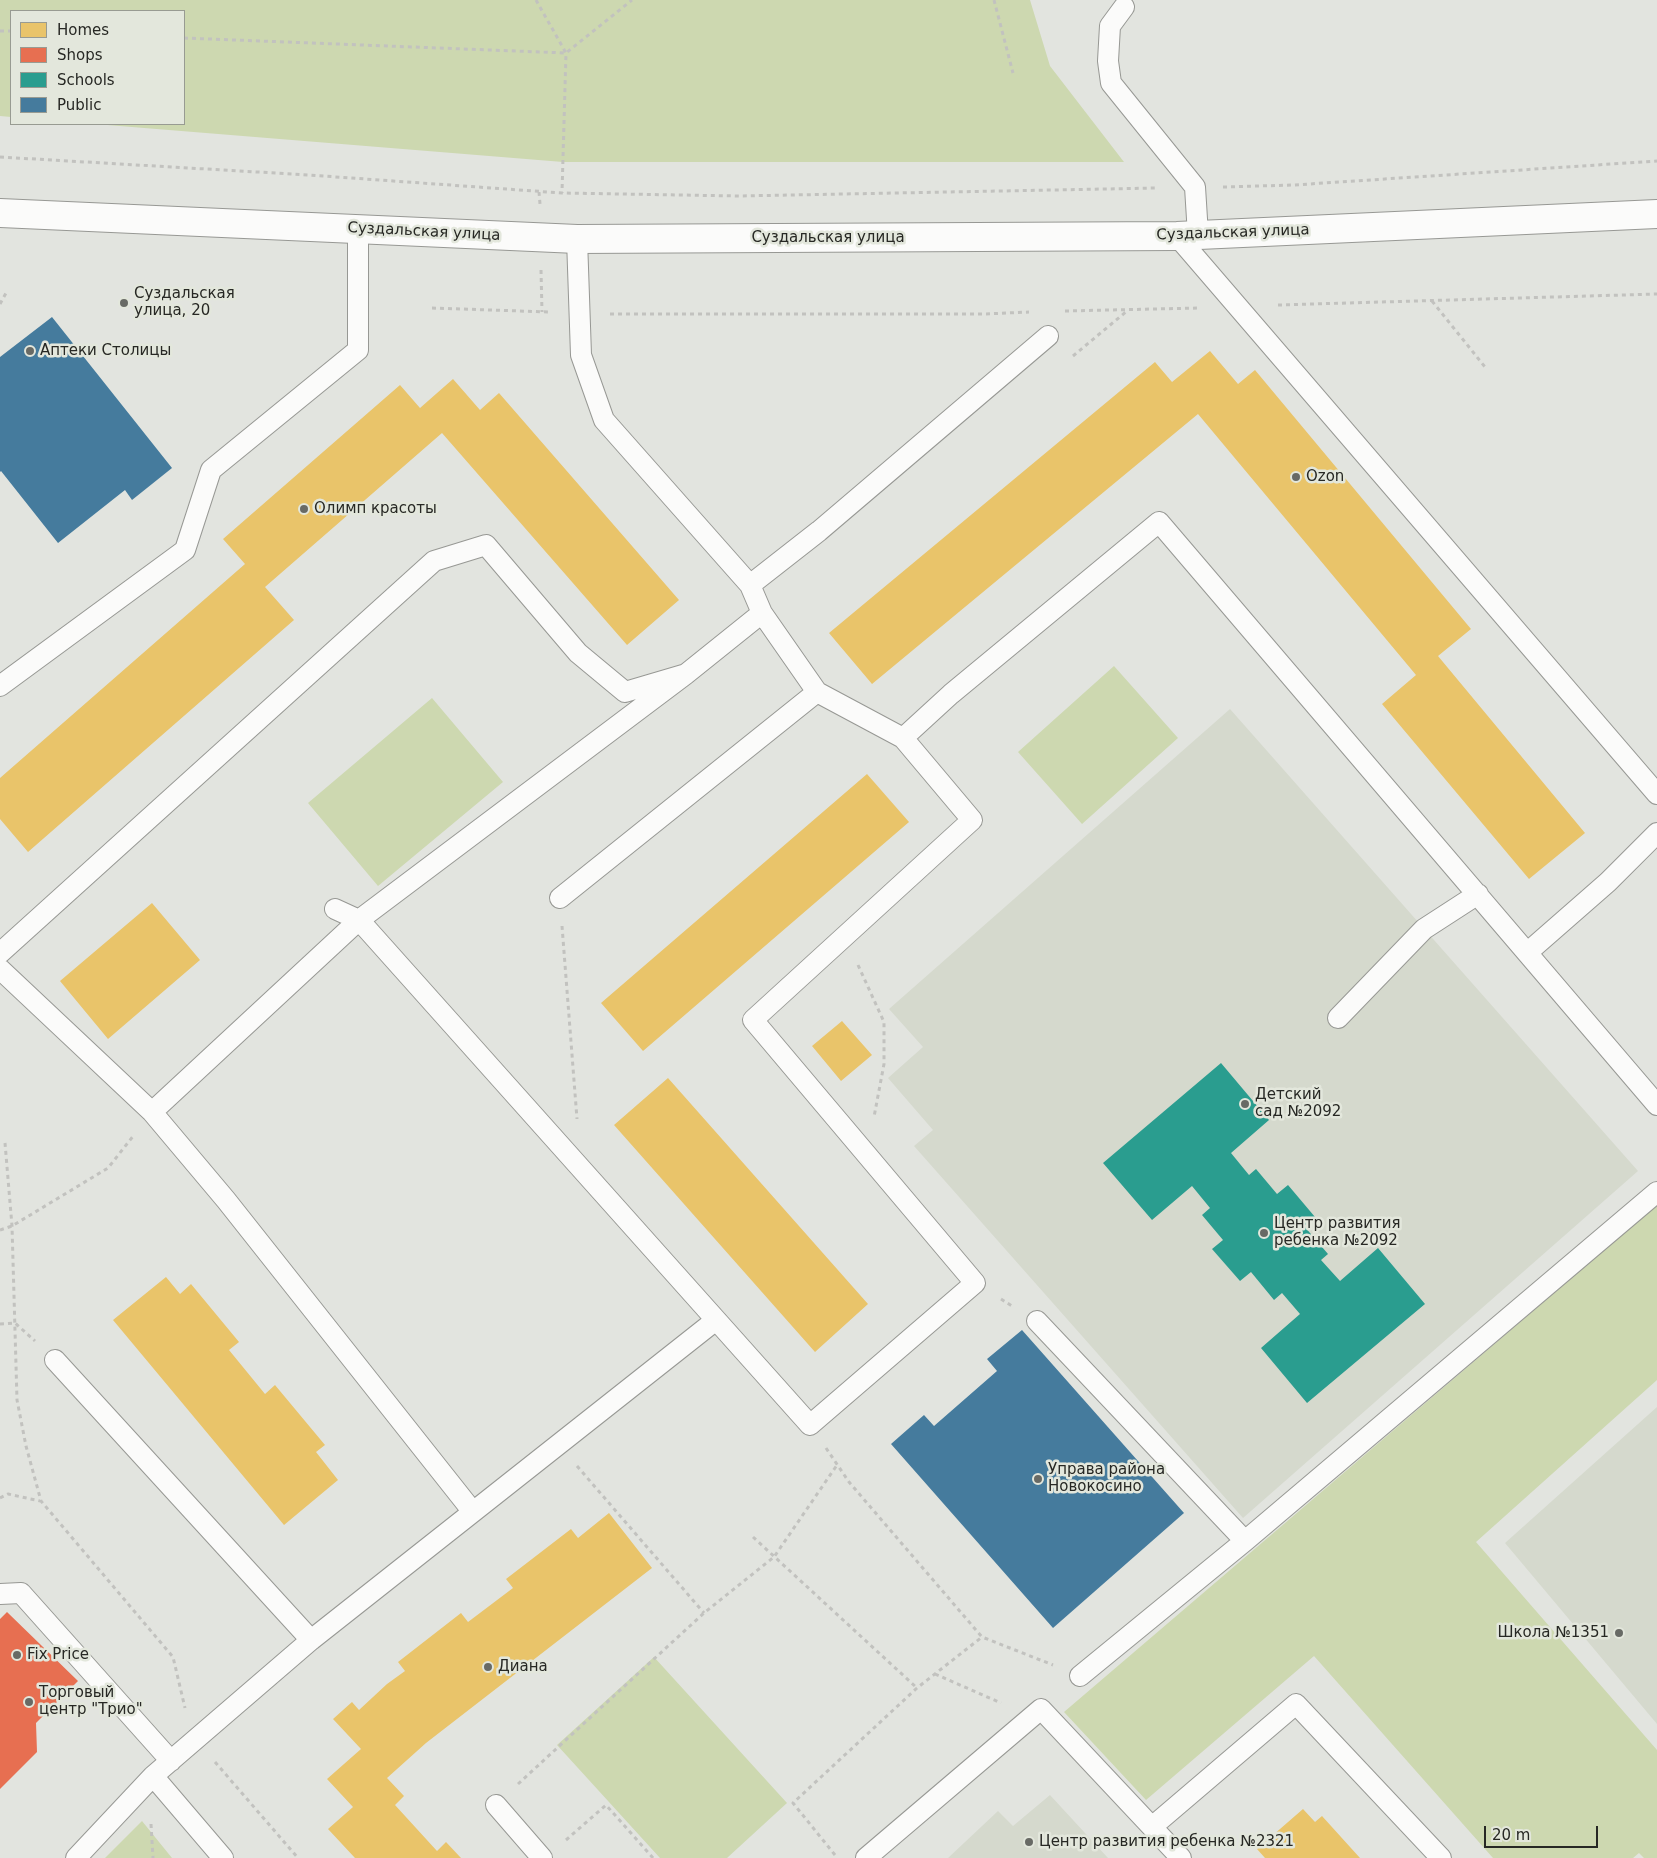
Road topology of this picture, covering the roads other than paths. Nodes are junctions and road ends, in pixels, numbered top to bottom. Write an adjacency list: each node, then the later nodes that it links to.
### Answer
1 (1124, 6): 5 (lane)
2 (0, 213): 4 (street, Суздальская улица)
3 (1657, 214): 5 (street, Суздальская улица)
4 (358, 229): 6 (street, Суздальская улица); 11 (lane)
5 (1188, 235): 6 (street, Суздальская улица); 14 (lane)
6 (577, 239): 8 (lane)
7 (1048, 336): 8 (lane)
8 (750, 585): 9 (lane)
9 (762, 613): 10 (lane); 12 (lane)
10 (686, 674): 19 (lane); 21 (lane)
11 (0, 686)
12 (817, 692): 13 (lane); 17 (lane)
13 (903, 738): 16 (lane); 27 (lane)
14 (1657, 794)
15 (1657, 833): 20 (lane)
16 (1478, 894): 20 (lane); 23 (lane)
17 (560, 898)
18 (335, 909): 19 (lane)
19 (359, 920): 25 (lane); 27 (lane)
20 (1528, 952): 24 (lane)
21 (0, 953)
22 (0, 970): 25 (lane)
23 (1338, 1018)
24 (1657, 1104)
25 (152, 1112): 30 (lane)
26 (1657, 1192): 31 (lane)
27 (716, 1320): 30 (lane)
28 (1037, 1321): 31 (lane)
29 (55, 1360): 33 (lane)
30 (473, 1512): 33 (lane)
31 (1245, 1541): 34 (lane)
32 (0, 1594): 35 (lane)
33 (311, 1640): 35 (lane)
34 (1080, 1676)
35 (171, 1760): 36 (lane)
36 (153, 1776): 39 (lane); 40 (lane)
37 (496, 1805): 41 (lane)
38 (1153, 1826): 42 (lane); 43 (lane); 44 (lane)
39 (76, 1858)
40 (223, 1858)
41 (542, 1858)
42 (866, 1858)
43 (1182, 1858)
44 (1441, 1858)

